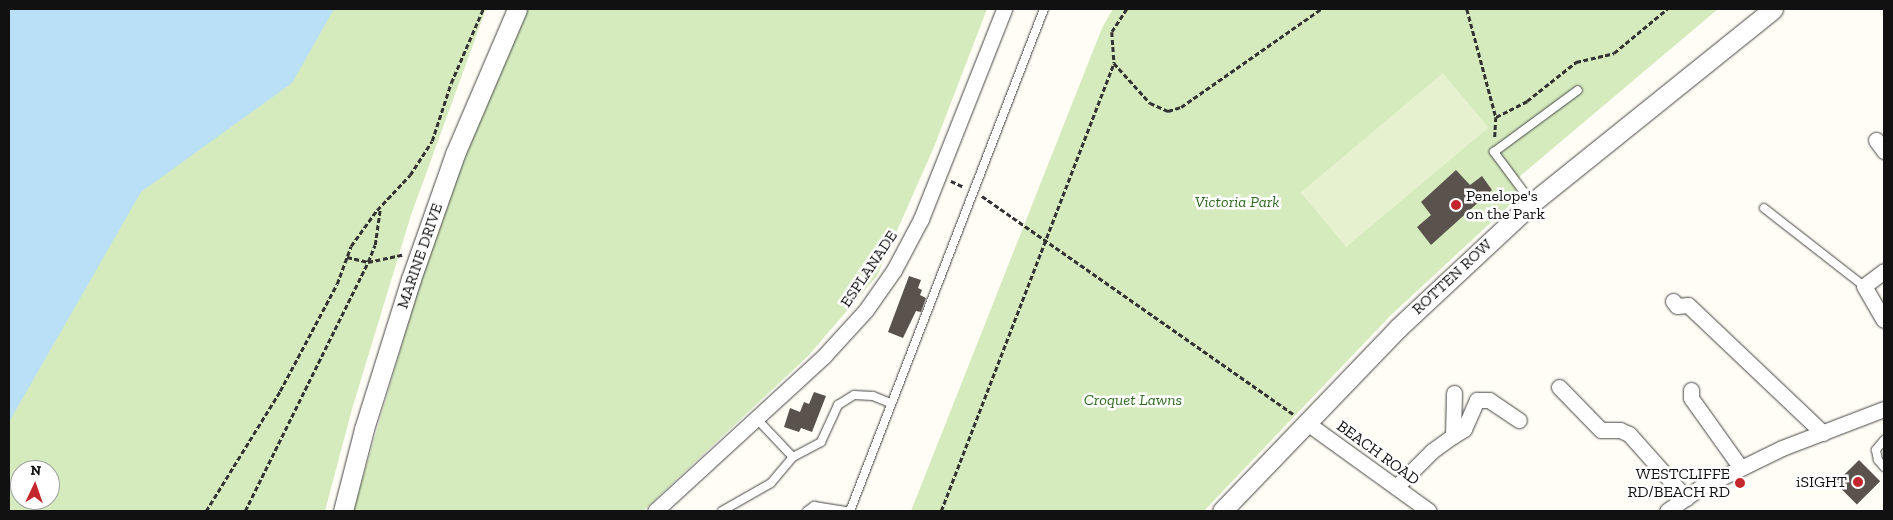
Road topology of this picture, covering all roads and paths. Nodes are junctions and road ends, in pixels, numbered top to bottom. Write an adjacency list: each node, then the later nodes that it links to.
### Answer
1 (483, 9): 17 (path)
2 (517, 9): 46 (street, MARINE DRIVE)
3 (1004, 9): 14 (street, ESPLANADE)
4 (1044, 9): 15 (lane)
5 (1127, 9): 10 (path)
6 (1321, 9): 10 (path)
7 (1467, 9): 12 (path)
8 (1667, 9): 12 (path)
9 (1773, 9): 16 (street, ROTTEN ROW)
10 (1114, 64): 19 (path)
11 (1578, 90): 13 (lane)
12 (1496, 117): 13 (path)
13 (1494, 152): 16 (lane)
14 (938, 176): 15 (path); 32 (street, ESPLANADE)
15 (973, 190): 19 (path); 30 (lane)
16 (1532, 203): 34 (street, ROTTEN ROW)
17 (380, 208): 21 (path); 22 (path)
18 (1764, 208): 24 (lane)
19 (1046, 239): 34 (path); 52 (path)
20 (408, 254): 22 (path)
21 (347, 257): 22 (path); 44 (path)
22 (368, 262): 45 (path)
23 (1884, 271): 24 (street)
24 (1864, 286): 26 (street)
25 (1673, 301): 35 (street)
26 (1884, 320)
27 (1559, 387): 42 (street)
28 (1691, 390): 40 (street)
29 (1454, 393): 36 (street)
30 (890, 403): 38 (lane); 51 (lane)
31 (1884, 408): 35 (street)
32 (755, 417): 38 (lane); 47 (street, ESPLANADE)
33 (1519, 420): 36 (street)
34 (1307, 423): 41 (street, BEACH ROAD); 53 (street, ROTTEN ROW)
35 (1822, 433): 40 (street)
36 (1452, 436): 41 (street)
37 (1884, 440): 39 (lane)
38 (793, 456): 48 (lane)
39 (1884, 467)
40 (1741, 468): 42 (street)
41 (1396, 487): 43 (street, BEACH ROAD)
42 (1686, 498): 54 (street)
43 (1426, 510)
44 (206, 511)
45 (245, 511)
46 (343, 511)
47 (656, 511)
48 (722, 511)
49 (807, 511): 50 (lane)
50 (846, 511)
51 (850, 511)
52 (941, 511)
53 (1222, 511)
54 (1667, 511)

